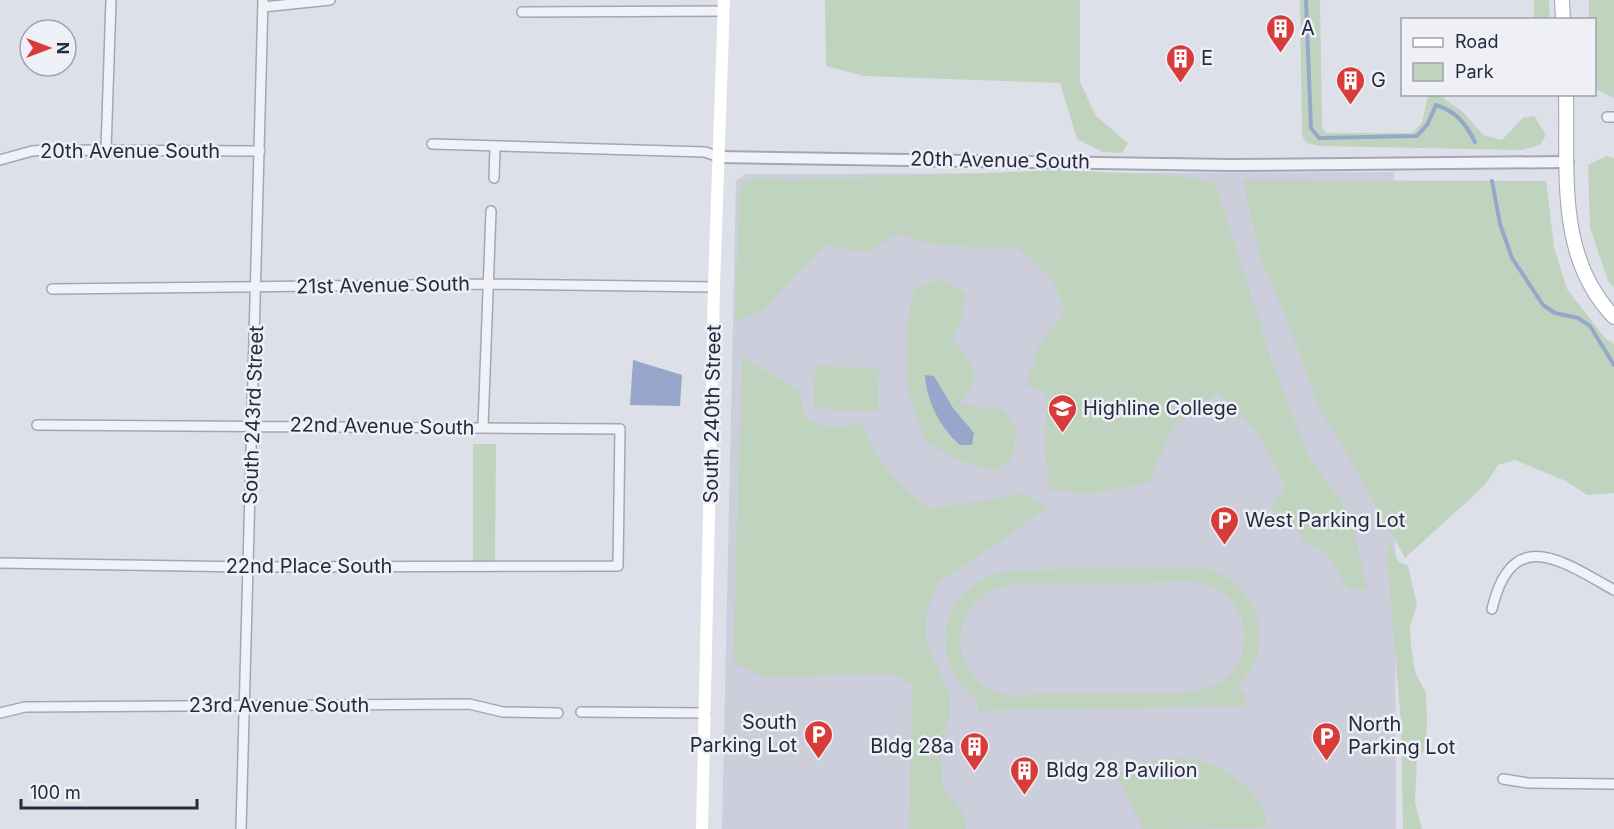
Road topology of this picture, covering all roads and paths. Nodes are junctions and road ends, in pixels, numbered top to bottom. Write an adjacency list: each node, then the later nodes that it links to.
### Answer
1 (111, 0): 11 (street)
2 (330, 0): 4 (street)
3 (1562, 0): 7 (main road)
4 (263, 3): 12 (street, South 243rd Street)
5 (724, 5): 6 (street); 13 (main road, South 240th Street)
6 (522, 12)
7 (1563, 18)
8 (1566, 96): 15 (main road)
9 (432, 144): 10 (street, 20th Avenue South)
10 (495, 148): 13 (street, 20th Avenue South); 16 (street)
11 (106, 150): 12 (street, 20th Avenue South); 14 (street, 20th Avenue South)
12 (260, 151): 19 (street, South 243rd Street)
13 (719, 157): 15 (street, 20th Avenue South); 20 (main road, South 240th Street)
14 (0, 160)
15 (1568, 162): 22 (main road)
16 (494, 178)
17 (491, 212): 18 (street)
18 (490, 284): 19 (street, 21st Avenue South); 20 (street, 21st Avenue South); 25 (street)
19 (256, 286): 21 (street, 21st Avenue South); 24 (street, South 243rd Street)
20 (714, 287): 35 (main road, South 240th Street)
21 (52, 289)
22 (1614, 317)
23 (37, 425): 24 (street, 22nd Avenue South)
24 (253, 425): 25 (street, 22nd Avenue South); 28 (street, South 243rd Street)
25 (483, 427): 27 (street, 22nd Avenue South)
26 (0, 562): 28 (street, 22nd Place South)
27 (618, 566): 28 (street, 22nd Place South)
28 (248, 567): 31 (street, South 243rd Street)
29 (1614, 590): 30 (street)
30 (1492, 609)
31 (246, 706): 33 (street, 23rd Avenue South); 34 (street, 23rd Avenue South); 38 (street, South 243rd Street)
32 (581, 712): 35 (street)
33 (0, 713)
34 (558, 713)
35 (705, 713): 39 (main road, South 240th Street)
36 (1503, 779): 37 (street)
37 (1614, 784)
38 (242, 829)
39 (702, 829)

